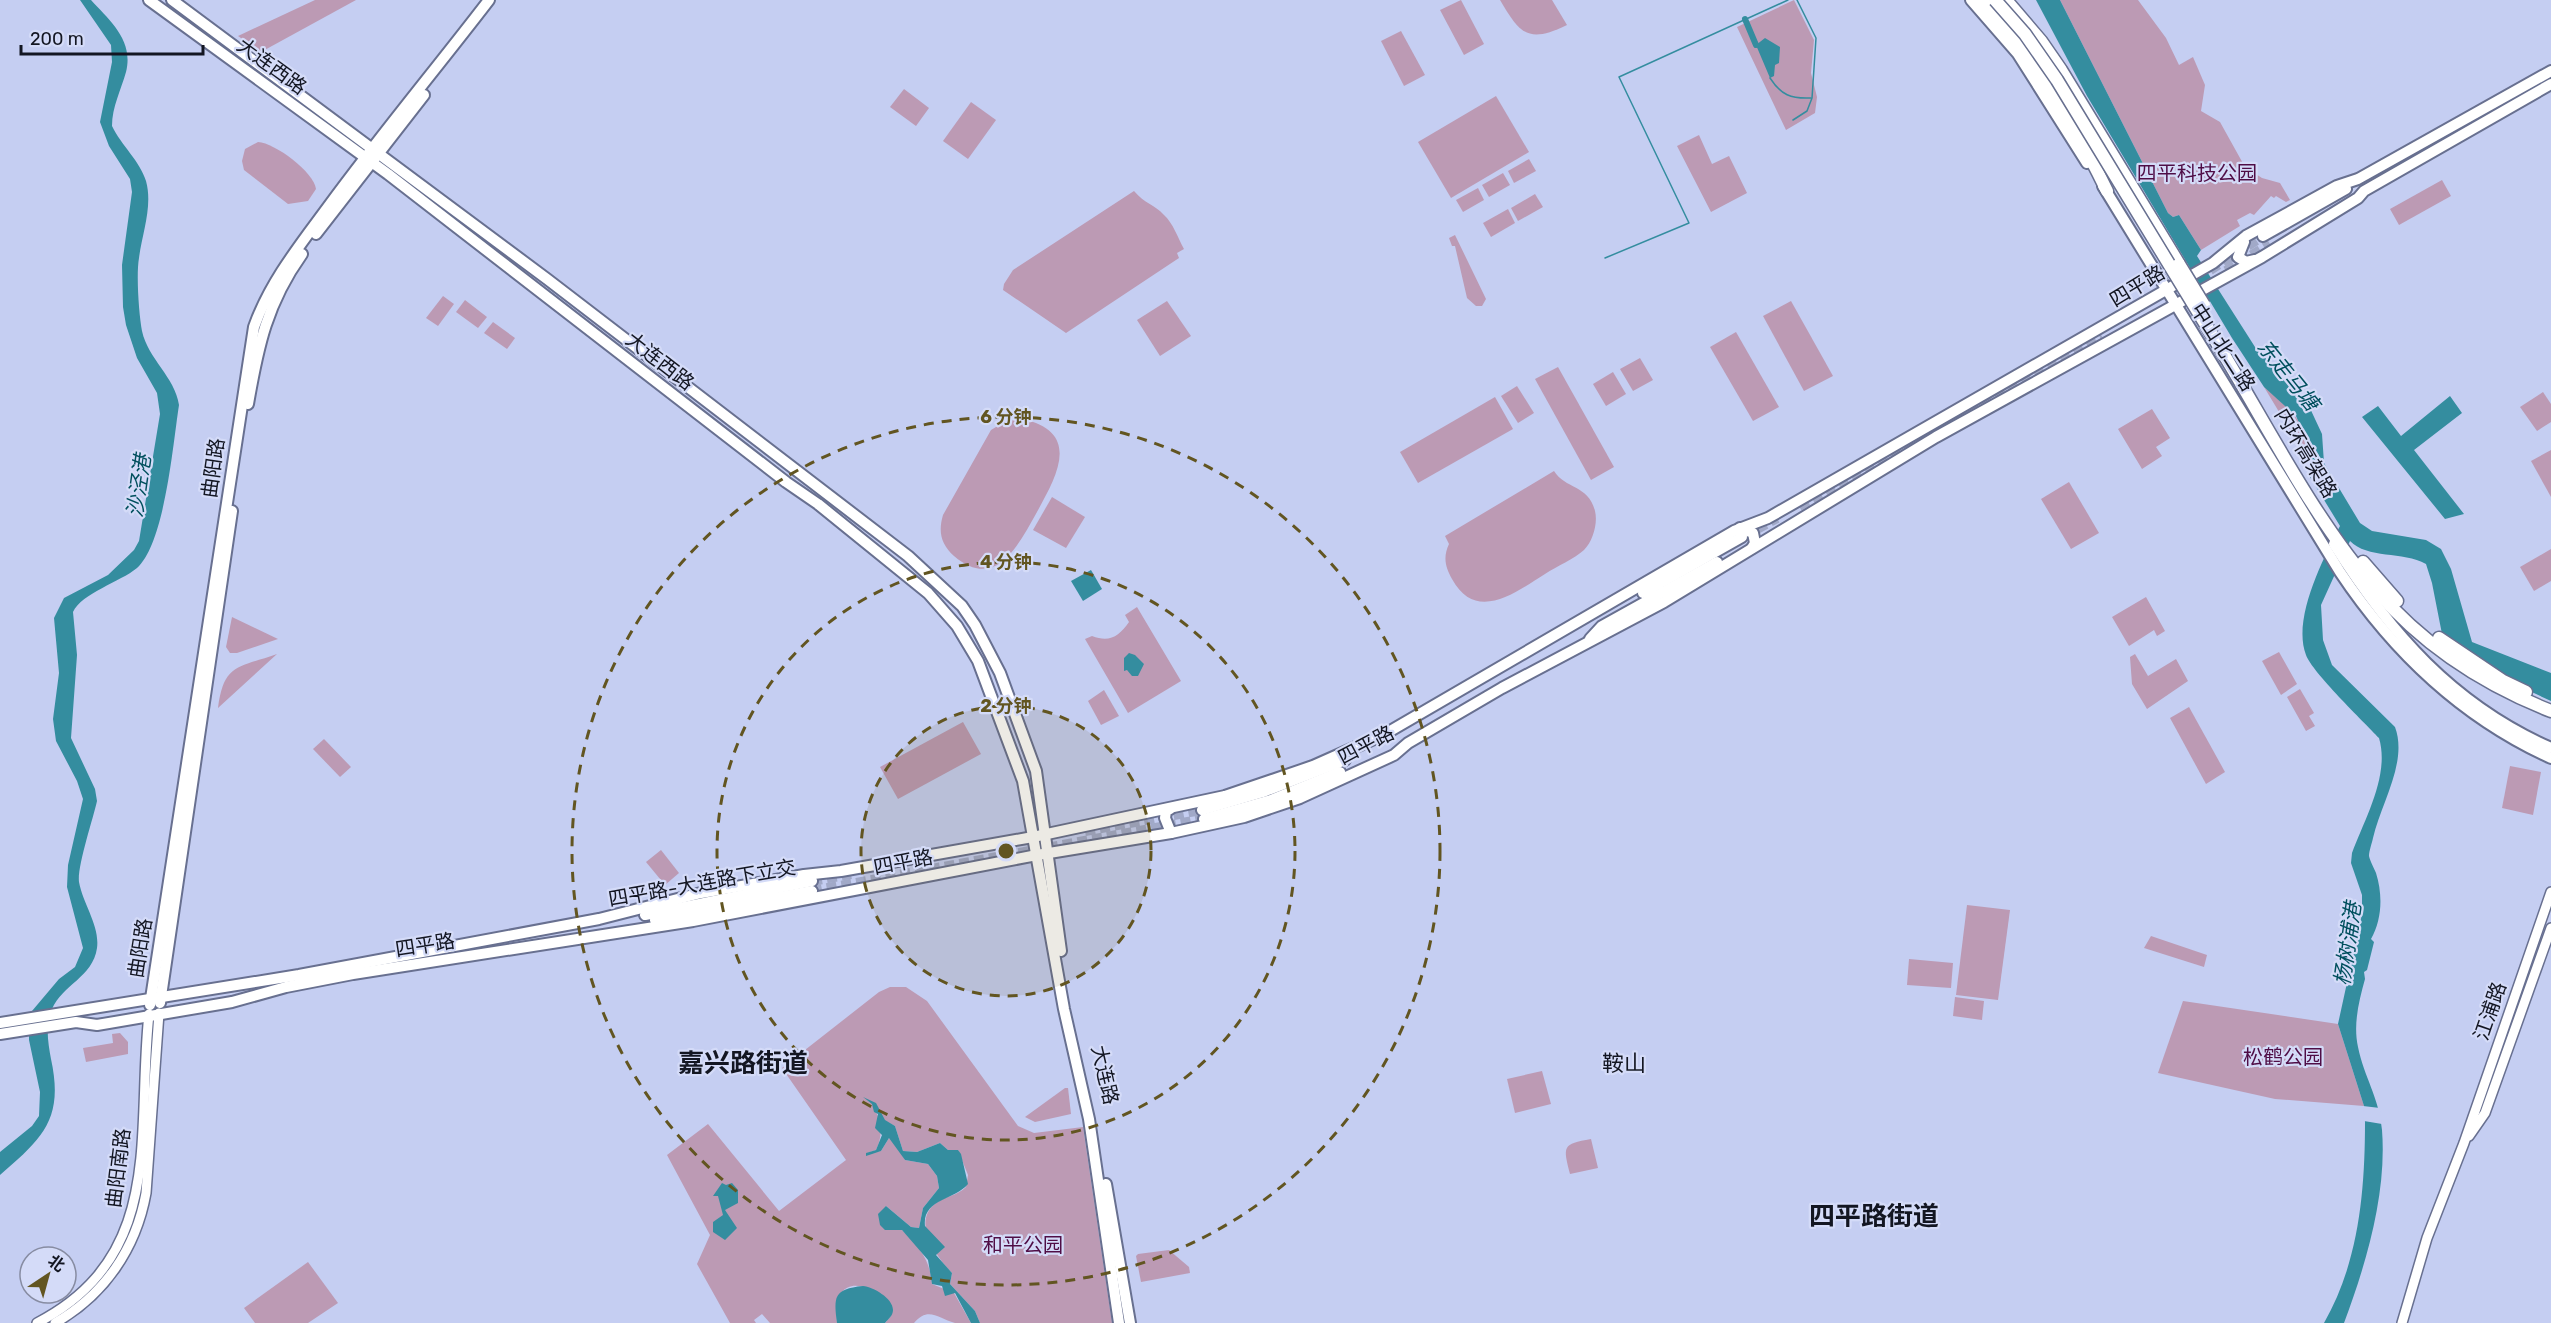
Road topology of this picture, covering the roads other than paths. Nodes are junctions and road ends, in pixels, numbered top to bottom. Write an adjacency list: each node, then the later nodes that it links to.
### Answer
1 (149, 0): 11 (main road, 大连西路)
2 (172, 0): 11 (main road, 大连西路)
3 (489, 0): 11 (main road, 曲阳路)
4 (497, 0): 11 (main road, 曲阳路)
5 (1971, 0): 12 (main road, 中山北二路)
6 (1981, 0): 12 (highway)
7 (1995, 0): 24 (highway, 内环高架路, bridge)
8 (2005, 0): 16 (main road, 中山北二路); 23 (highway, 内环高架路, bridge)
9 (2551, 71): 14 (main road)
10 (2551, 84): 13 (main road, 四平路)
11 (372, 156): 31 (main road, 大连西路); 32 (main road, 大连西路); 39 (main road, 曲阳路)
12 (2107, 191): 17 (main road, 中山北二路)
13 (2364, 191): 14 (main road); 15 (main road, 四平路)
14 (2262, 238): 15 (main road); 16 (main road, 四平路)
15 (2262, 257): 18 (main road, 四平路)
16 (2178, 282): 17 (main road, 四平路); 18 (main road, 中山北二路)
17 (2166, 290): 19 (main road, 中山北二路); 20 (main road, 四平路)
18 (2187, 297): 19 (main road, 四平路); 21 (main road, 中山北二路)
19 (2174, 304): 20 (main road, 四平路); 21 (main road, 中山北二路)
20 (1745, 540): 25 (main road, 四平路); 26 (main road, 四平路)
21 (2328, 544): 22 (main road, 中山北二路)
22 (2342, 567): 27 (main road, 中山北二路); 28 (main road, 中山北二路)
23 (2551, 703)
24 (2551, 711)
25 (1385, 734): 26 (main road); 29 (main road, 四平路)
26 (1408, 743): 30 (main road, 四平路)
27 (2551, 748)
28 (2551, 758)
29 (1170, 809): 30 (main road); 31 (main road, 四平路)
30 (1171, 833): 33 (main road, 四平路)
31 (1046, 835): 32 (main road, 四平路); 33 (main road, 大连路)
32 (1033, 837): 34 (main road, 大连西路); 36 (main road, 四平路)
33 (1049, 853): 34 (main road, 四平路); 47 (main road, 大连路)
34 (1037, 855): 38 (main road, 四平路); 46 (main road, 大连路)
35 (2551, 892): 43 (main road, 江浦路)
36 (599, 919): 38 (main road, 四平路-大连路下立交); 39 (main road, 四平路)
37 (2551, 928): 43 (main road, 江浦路)
38 (606, 934): 40 (main road, 四平路)
39 (155, 999): 40 (main road, 曲阳路); 41 (main road, 四平路)
40 (154, 1013): 42 (main road, 四平路); 44 (main road, 曲阳南路); 45 (main road, 曲阳南路)
41 (0, 1023)
42 (0, 1034)
43 (2464, 1143): 48 (main road, 江浦路)
44 (37, 1323)
45 (55, 1323)
46 (1119, 1323)
47 (1130, 1323)
48 (2402, 1323)

